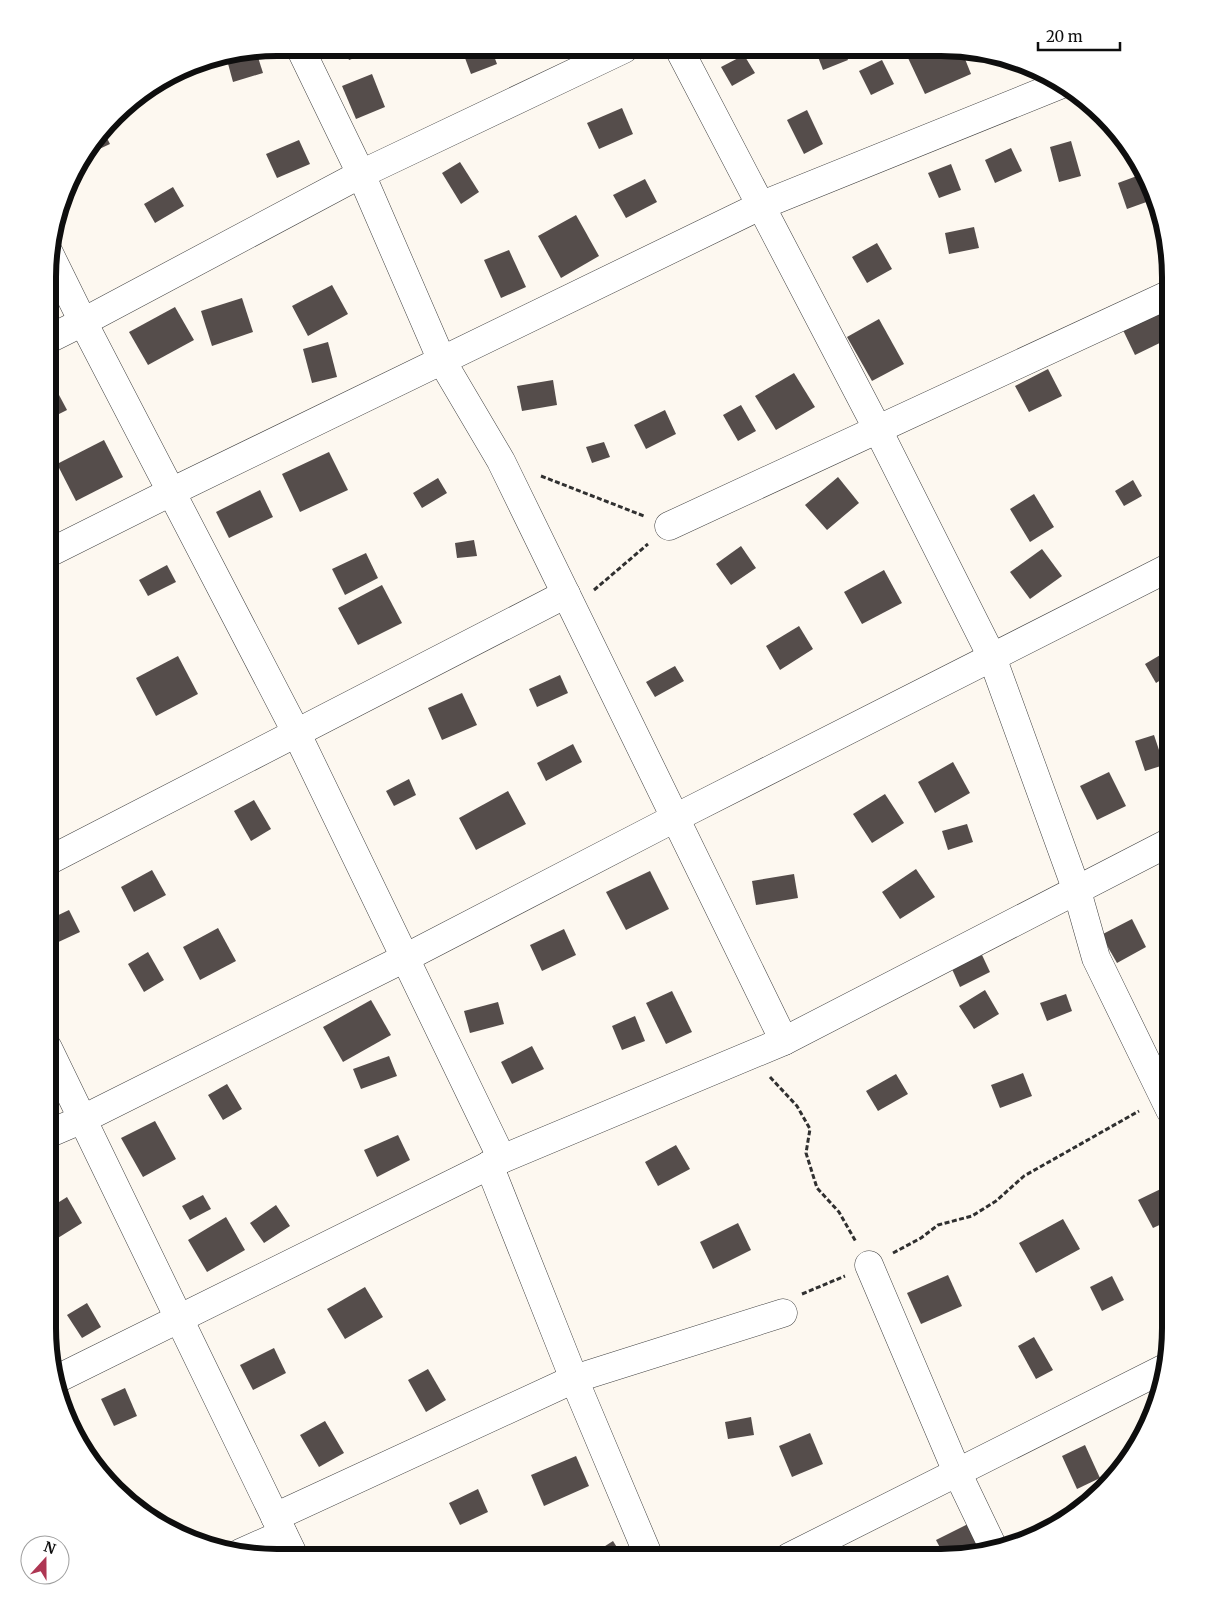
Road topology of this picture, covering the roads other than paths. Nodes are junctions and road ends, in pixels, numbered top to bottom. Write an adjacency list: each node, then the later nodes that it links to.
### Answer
1 (304, 56): 5 (street)
2 (607, 56): 5 (street)
3 (683, 56): 6 (street)
4 (1053, 88): 6 (street)
5 (361, 174): 9 (street); 11 (street)
6 (760, 206): 11 (street); 12 (street)
7 (57, 267): 9 (street)
8 (1162, 298): 12 (street)
9 (83, 322): 10 (street); 13 (street)
10 (56, 336)
11 (442, 361): 13 (street); 17 (street)
12 (878, 430): 14 (street); 18 (street)
13 (171, 492): 15 (street); 19 (street)
14 (669, 526)
15 (56, 550)
16 (1162, 571): 18 (street)
17 (569, 601): 19 (street); 20 (street)
18 (992, 657): 20 (street); 23 (street)
19 (296, 732): 22 (street); 24 (street)
20 (675, 818): 24 (street); 25 (street)
21 (1162, 846): 23 (street)
22 (56, 858)
23 (1077, 891): 25 (street); 27 (street)
24 (405, 958): 28 (street); 30 (street)
25 (784, 1040): 30 (street)
26 (56, 1064): 28 (street)
27 (1162, 1088)
28 (83, 1119): 29 (street); 33 (street)
29 (56, 1131)
30 (496, 1162): 33 (street); 36 (street)
31 (869, 1265): 37 (street)
32 (782, 1313): 36 (street)
33 (179, 1318): 35 (street); 38 (street)
34 (1158, 1372): 37 (street)
35 (62, 1377)
36 (574, 1379): 38 (street); 41 (street)
37 (957, 1472): 39 (street); 42 (street)
38 (284, 1535): 40 (street)
39 (991, 1543)
40 (254, 1547)
41 (646, 1549)
42 (805, 1549)

